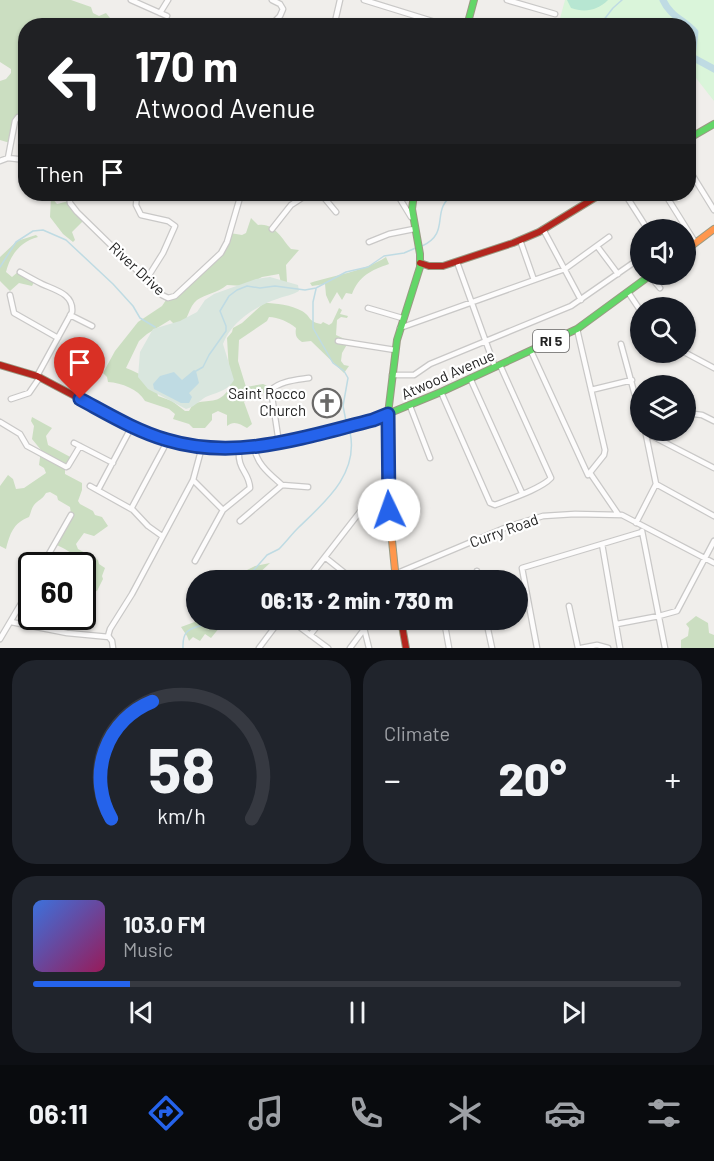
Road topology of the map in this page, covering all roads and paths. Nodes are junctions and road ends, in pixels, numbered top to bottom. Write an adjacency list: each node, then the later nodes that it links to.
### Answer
1 (131, 0): 8 (street)
2 (168, 0): 8 (street)
3 (272, 0): 11 (street)
4 (340, 0): 12 (street)
5 (364, 0): 13 (street)
6 (474, 0): 14 (main road)
7 (507, 0): 9 (street)
8 (160, 13): 10 (street)
9 (555, 14)
10 (167, 16)
11 (278, 18)
12 (336, 18)
13 (422, 18)
14 (469, 18)
15 (18, 117): 18 (street)
16 (714, 124): 17 (main road)
17 (696, 134)
18 (8, 158): 19 (street); 20 (street)
19 (18, 159)
20 (0, 161)
21 (696, 181): 32 (street)
22 (70, 201): 51 (street, River Drive)
23 (137, 201): 51 (street)
24 (239, 201): 51 (street, River Drive)
25 (297, 201): 37 (street)
26 (327, 201): 33 (street)
27 (403, 201): 36 (street)
28 (414, 201): 36 (main road)
29 (589, 201): 38 (main road)
30 (629, 201): 34 (street)
31 (669, 201): 35 (street)
32 (714, 210)
33 (336, 212)
34 (641, 219)
35 (680, 219)
36 (414, 225): 42 (street); 46 (main road)
37 (272, 229)
38 (543, 229): 41 (main road); 48 (street)
39 (713, 229): 43 (main road)
40 (609, 237): 44 (street)
41 (520, 240): 45 (main road); 52 (street)
42 (369, 242)
43 (696, 242)
44 (597, 246): 48 (street); 50 (street)
45 (457, 262): 46 (main road); 60 (street)
46 (420, 263): 63 (main road)
47 (630, 265): 50 (street)
48 (565, 270): 52 (street); 59 (street)
49 (20, 272): 62 (street)
50 (618, 274): 59 (street)
51 (146, 280)
52 (534, 280): 60 (street)
53 (637, 285): 56 (main road, Atwood Avenue / RI 5)
54 (658, 285): 55 (street)
55 (660, 288)
56 (628, 292): 58 (street); 66 (main road, Atwood Avenue / RI 5)
57 (10, 295): 67 (street)
58 (631, 297)
59 (581, 300): 69 (street)
60 (471, 303): 65 (street); 69 (street)
61 (368, 308): 63 (street)
62 (70, 315): 64 (street); 67 (street)
63 (402, 318): 65 (main road)
64 (92, 326)
65 (400, 328): 71 (main road)
66 (576, 329): 72 (main road, Atwood Avenue / RI 5); 83 (street)
67 (58, 338): 79 (street)
68 (338, 341): 71 (street)
69 (485, 341): 75 (street); 77 (street)
70 (621, 344): 78 (street)
71 (395, 350): 77 (main road)
72 (531, 351): 75 (main road, Atwood Avenue / RI 5); 104 (street)
73 (696, 358): 76 (street)
74 (0, 365): 79 (main road, Atwood Avenue / RI 5)
75 (498, 366): 81 (main road, Atwood Avenue / RI 5); 112 (street)
76 (714, 368)
77 (392, 375): 87 (main road)
78 (630, 375)
79 (39, 377): 85 (street); 91 (main road, Atwood Avenue / RI 5)
80 (309, 378): 96 (street)
81 (470, 378): 84 (main road, Atwood Avenue / RI 5); 112 (street)
82 (630, 380): 83 (street)
83 (591, 390): 104 (street)
84 (441, 392): 86 (main road, Atwood Avenue / RI 5); 112 (street)
85 (11, 399)
86 (410, 406): 87 (main road, Atwood Avenue / RI 5); 101 (street)
87 (388, 414): 96 (main road, Atwood Avenue / RI 5); 105 (main road)
88 (696, 415): 89 (street)
89 (714, 421)
90 (0, 422): 97 (street)
91 (132, 426): 92 (main road, Atwood Avenue / RI 5); 102 (street)
92 (168, 440): 98 (main road, Atwood Avenue / RI 5); 113 (street)
93 (647, 441): 107 (street)
94 (662, 441): 103 (street)
95 (74, 443): 97 (street)
96 (279, 443): 99 (main road, Atwood Avenue / RI 5)
97 (80, 446): 102 (street)
98 (202, 447): 100 (main road, Atwood Avenue / RI 5); 106 (street)
99 (254, 447): 100 (main road, Atwood Avenue / RI 5); 108 (street)
100 (239, 448): 114 (street)
101 (430, 458)
102 (113, 464): 111 (street)
103 (714, 468)
104 (589, 474): 116 (street)
105 (387, 477): 125 (street); 131 (main road)
106 (193, 480): 114 (street); 121 (street)
107 (656, 484): 117 (street); 119 (street)
108 (282, 485): 110 (street); 118 (street)
109 (90, 486): 111 (street)
110 (308, 487)
111 (98, 490): 113 (street)
112 (522, 493)
113 (131, 509): 121 (street)
114 (223, 510): 127 (street)
115 (71, 514): 124 (street)
116 (618, 514): 119 (street, Curry Road); 132 (street, Curry Road)
117 (714, 516)
118 (240, 521)
119 (639, 524): 120 (street); 126 (street, Curry Road)
120 (642, 532): 123 (street); 135 (street)
121 (162, 536): 147 (street)
122 (714, 540): 126 (street)
123 (602, 544): 137 (street); 157 (street)
124 (50, 552)
125 (326, 558): 129 (street); 130 (street)
126 (705, 558): 128 (street, Curry Road); 135 (street)
127 (195, 561)
128 (714, 562)
129 (316, 570)
130 (341, 570)
131 (394, 570)
132 (410, 570)
133 (569, 606): 158 (street)
134 (18, 610): 136 (street)
135 (659, 616): 137 (street); 161 (street)
136 (11, 622): 147 (street); 148 (street)
137 (617, 624): 160 (street)
138 (272, 630): 150 (street)
139 (303, 630): 146 (street)
140 (314, 630): 146 (street)
141 (363, 630): 152 (street)
142 (364, 630): 153 (street)
143 (403, 630): 154 (main road)
144 (446, 630): 155 (street)
145 (488, 630): 156 (street)
146 (310, 635): 151 (street)
147 (109, 637): 149 (street)
148 (0, 639)
149 (113, 648)
150 (259, 648)
151 (328, 648)
152 (350, 648)
153 (369, 648)
154 (406, 648)
155 (449, 648)
156 (492, 648)
157 (537, 648)
158 (579, 648): 159 (street)
159 (608, 648)
160 (620, 648)
161 (664, 648)

